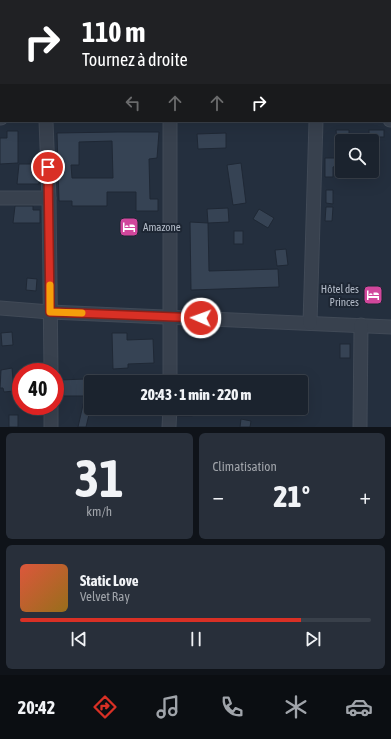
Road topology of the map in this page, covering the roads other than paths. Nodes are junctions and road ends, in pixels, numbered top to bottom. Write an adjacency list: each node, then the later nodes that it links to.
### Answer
1 (46, 122): 5 (street)
2 (170, 122): 8 (street)
3 (316, 122): 9 (street)
4 (0, 198): 5 (street)
5 (49, 198): 7 (street)
6 (0, 308): 7 (street)
7 (50, 312): 8 (street); 12 (street)
8 (170, 317): 9 (street); 13 (street)
9 (310, 323): 10 (street)
10 (361, 325): 11 (street); 18 (street)
11 (391, 327)
12 (50, 363)
13 (170, 375)
14 (51, 415): 16 (street)
15 (170, 415): 17 (street)
16 (51, 427)
17 (169, 427)
18 (360, 427)

